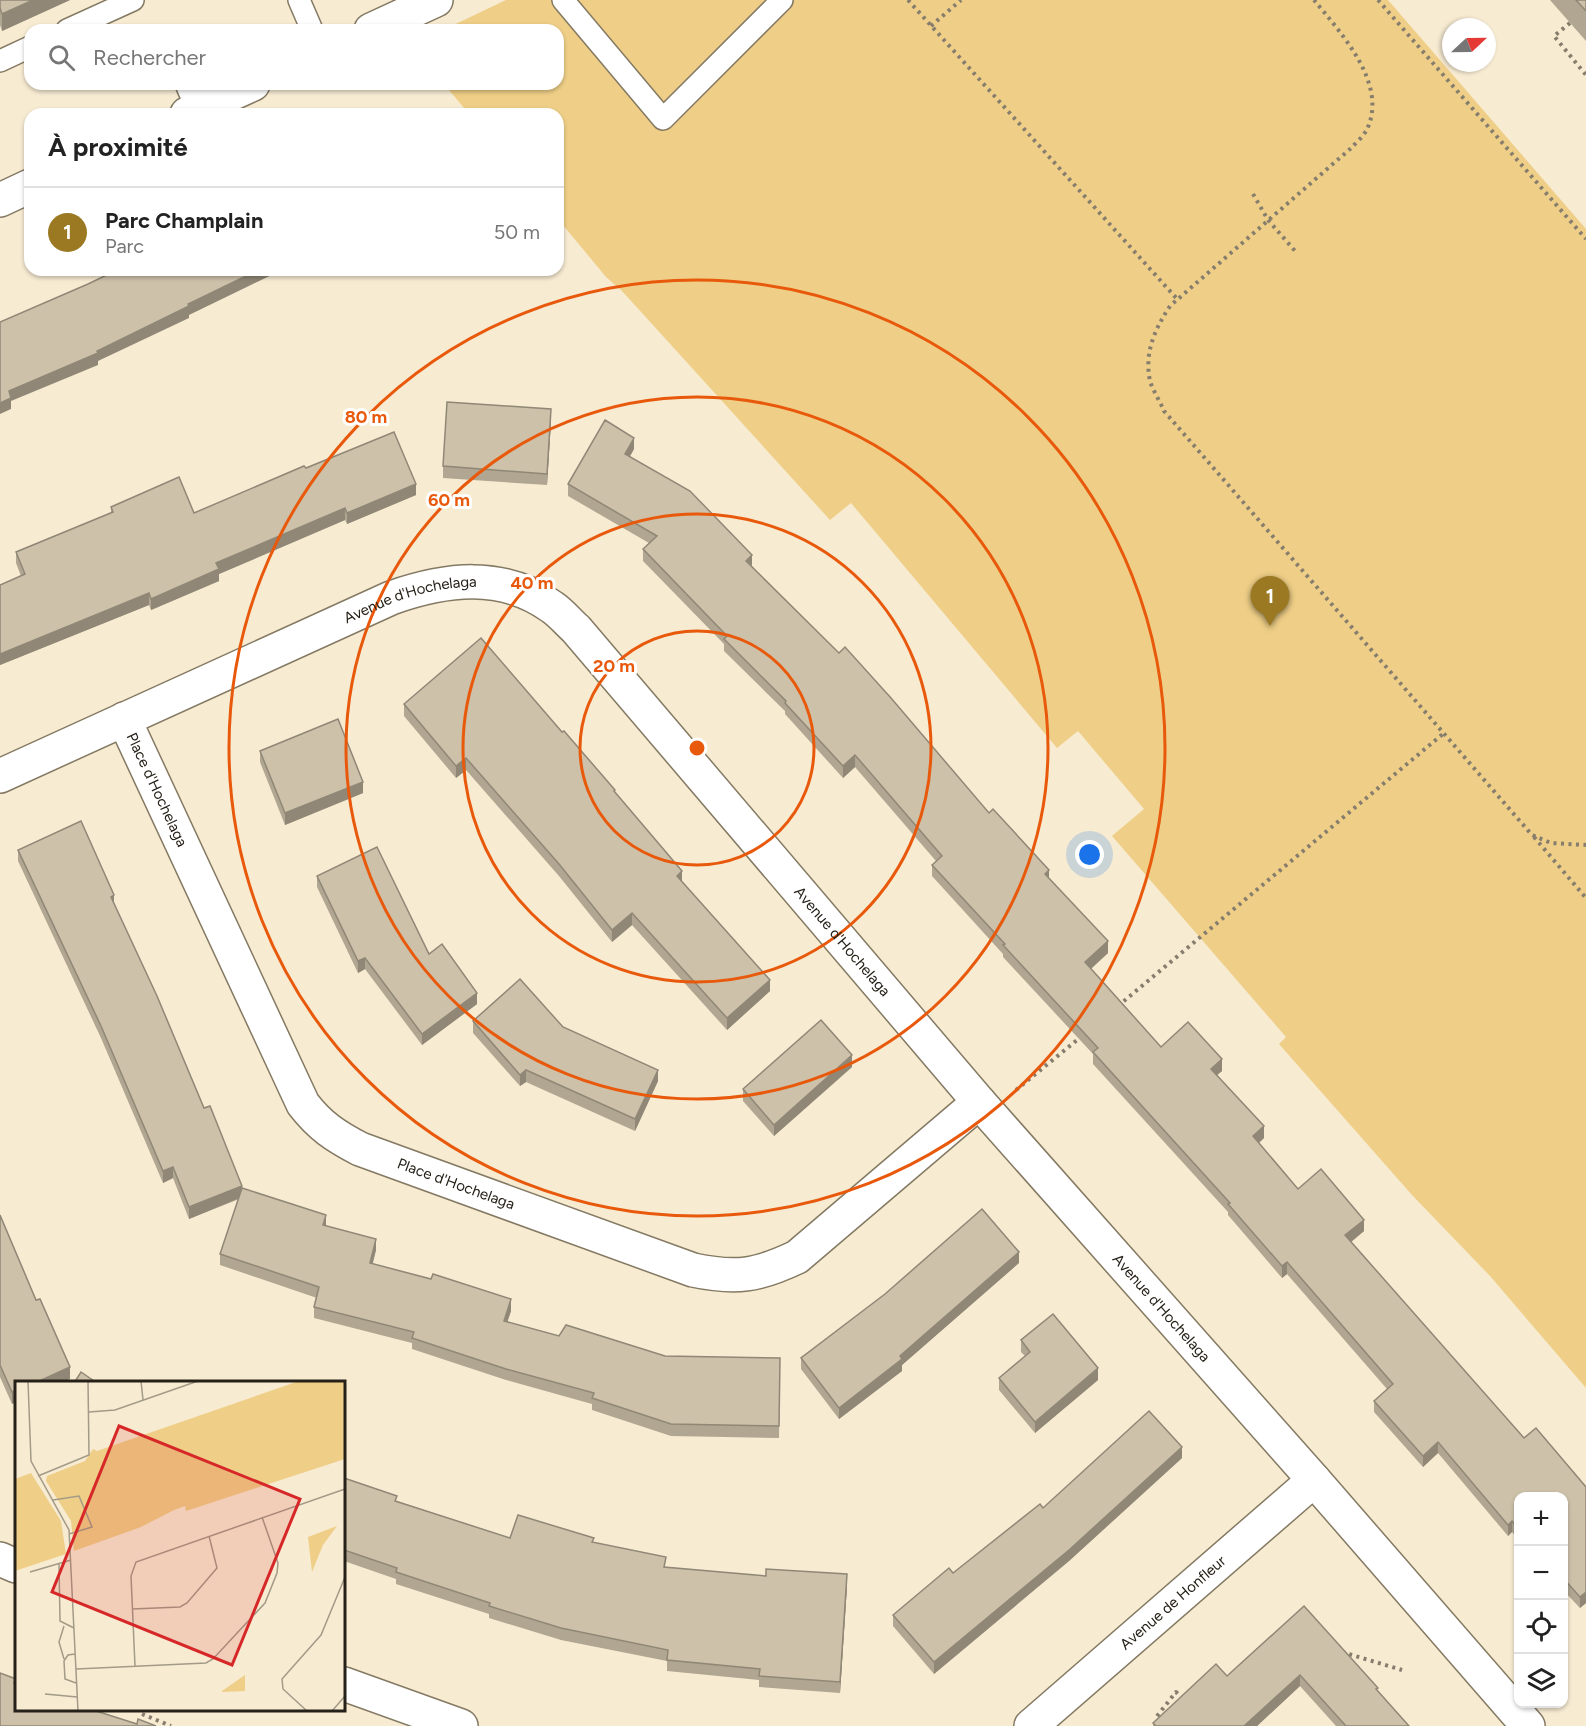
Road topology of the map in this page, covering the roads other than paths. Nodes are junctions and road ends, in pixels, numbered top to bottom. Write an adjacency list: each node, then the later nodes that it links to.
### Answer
1 (133, 0): 6 (lane)
2 (299, 0): 7 (lane)
3 (436, 0): 8 (street)
4 (564, 0): 5 (lane)
5 (782, 0)
6 (81, 24)
7 (309, 24)
8 (384, 24)
9 (24, 50): 10 (lane)
10 (0, 61)
11 (232, 90): 12 (street)
12 (190, 102)
13 (24, 189): 14 (street)
14 (0, 200)
15 (124, 719): 16 (street, Avenue d'Hochelaga); 17 (street, Avenue d'Hochelaga); 17 (street, Place d'Hochelaga)
16 (0, 776)
17 (979, 1102): 18 (street, Avenue d'Hochelaga)
18 (1314, 1479): 23 (street, Avenue de Honfleur); 24 (street, Avenue d'Hochelaga)
19 (0, 1559): 20 (street)
20 (15, 1566)
21 (345, 1684): 22 (street)
22 (461, 1726)
23 (1031, 1726)
24 (1528, 1726)

